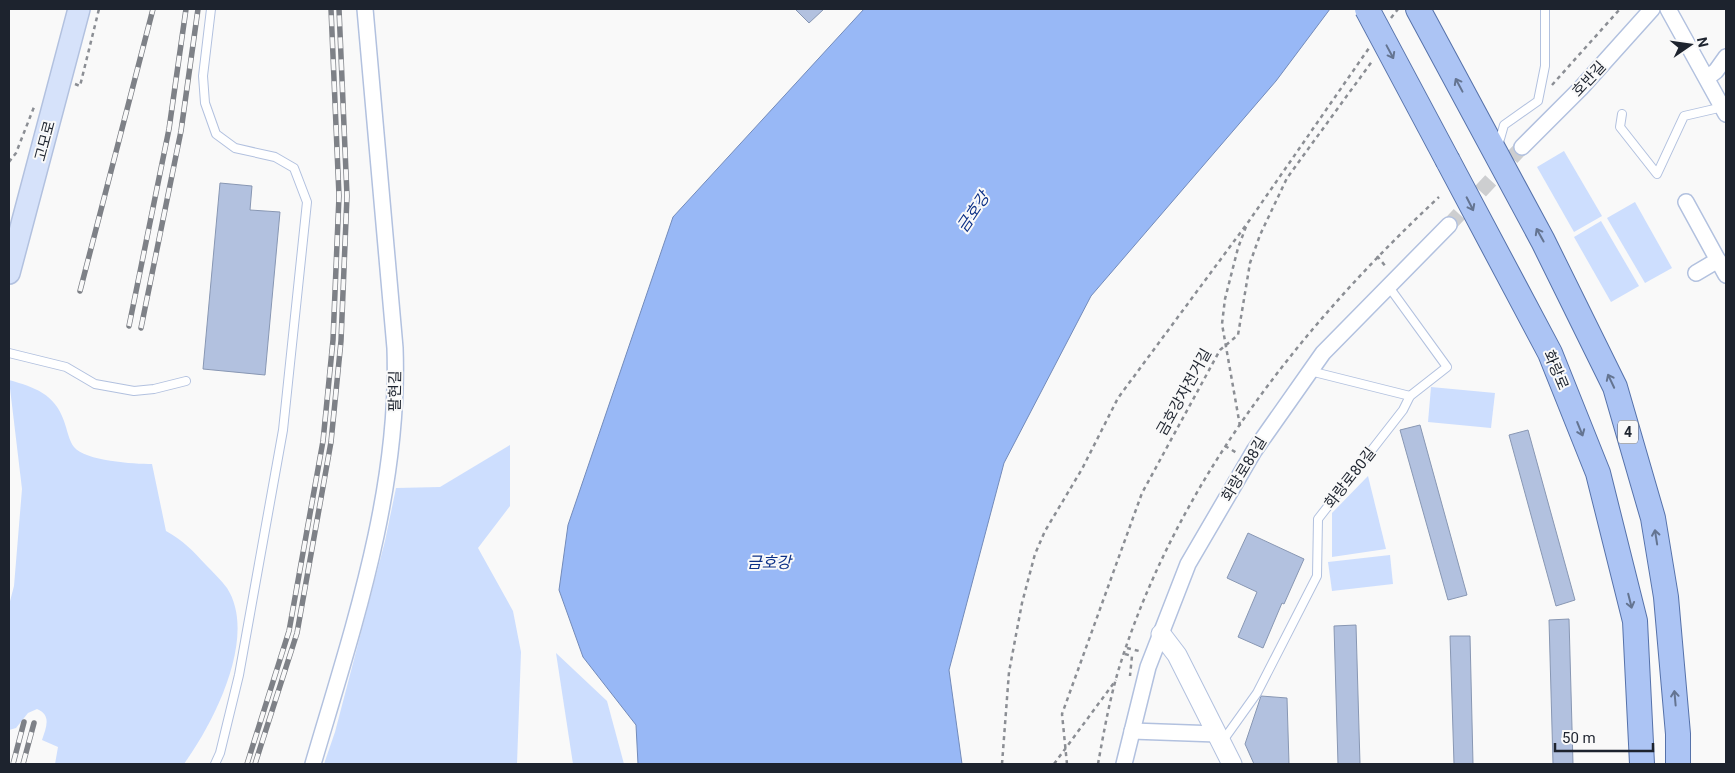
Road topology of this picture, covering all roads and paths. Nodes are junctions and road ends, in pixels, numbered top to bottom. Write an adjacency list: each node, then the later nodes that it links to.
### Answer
1 (79, 9): 27 (main road, 고모로)
2 (212, 9): 42 (lane)
3 (364, 9): 43 (street, 팔현길)
4 (1367, 9): 49 (main road, 화랑로, one-way to 49, bridge)
5 (1398, 9): 11 (path)
6 (1418, 9): 21 (main road, 4, one-way to 6)
7 (1545, 9): 16 (lane)
8 (1620, 9): 16 (path)
9 (1652, 9): 19 (street, 호반길)
10 (1668, 9): 15 (street)
11 (1386, 24)
12 (1374, 40): 24 (path)
13 (1379, 53): 31 (path, 금호강자전거길)
14 (1726, 57): 15 (street)
15 (1707, 78): 17 (street)
16 (1538, 101): 21 (lane)
17 (1725, 111): 18 (lane)
18 (1622, 114)
19 (1522, 147)
20 (16, 153): 22 (path)
21 (1495, 156): 50 (main road, 4, one-way to 21)
22 (9, 162)
23 (1686, 202): 26 (street)
24 (1249, 221): 31 (path); 44 (path)
25 (1449, 225): 30 (street, 화랑로88길)
26 (1718, 260): 28 (street); 29 (street)
27 (9, 272)
28 (1696, 273)
29 (1726, 275)
30 (1388, 287): 33 (street, 화랑로88길); 35 (lane)
31 (1227, 344): 36 (path); 41 (path, 금호강자전거길)
32 (9, 353): 34 (lane)
33 (1310, 371): 35 (lane); 37 (street, 화랑로88길)
34 (186, 381)
35 (1410, 396): 40 (lane, 화랑로80길)
36 (1240, 426)
37 (1161, 634): 39 (street, 화랑로88길); 40 (street)
38 (1117, 679): 41 (path)
39 (1132, 731): 40 (street); 47 (street, 화랑로88길)
40 (1219, 738): 48 (street)
41 (1065, 748): 45 (path); 46 (path, 금호강자전거길)
42 (215, 764)
43 (313, 764)
44 (1002, 764)
45 (1054, 764)
46 (1067, 764)
47 (1124, 764)
48 (1232, 764)
49 (1642, 764)
50 (1678, 764)

